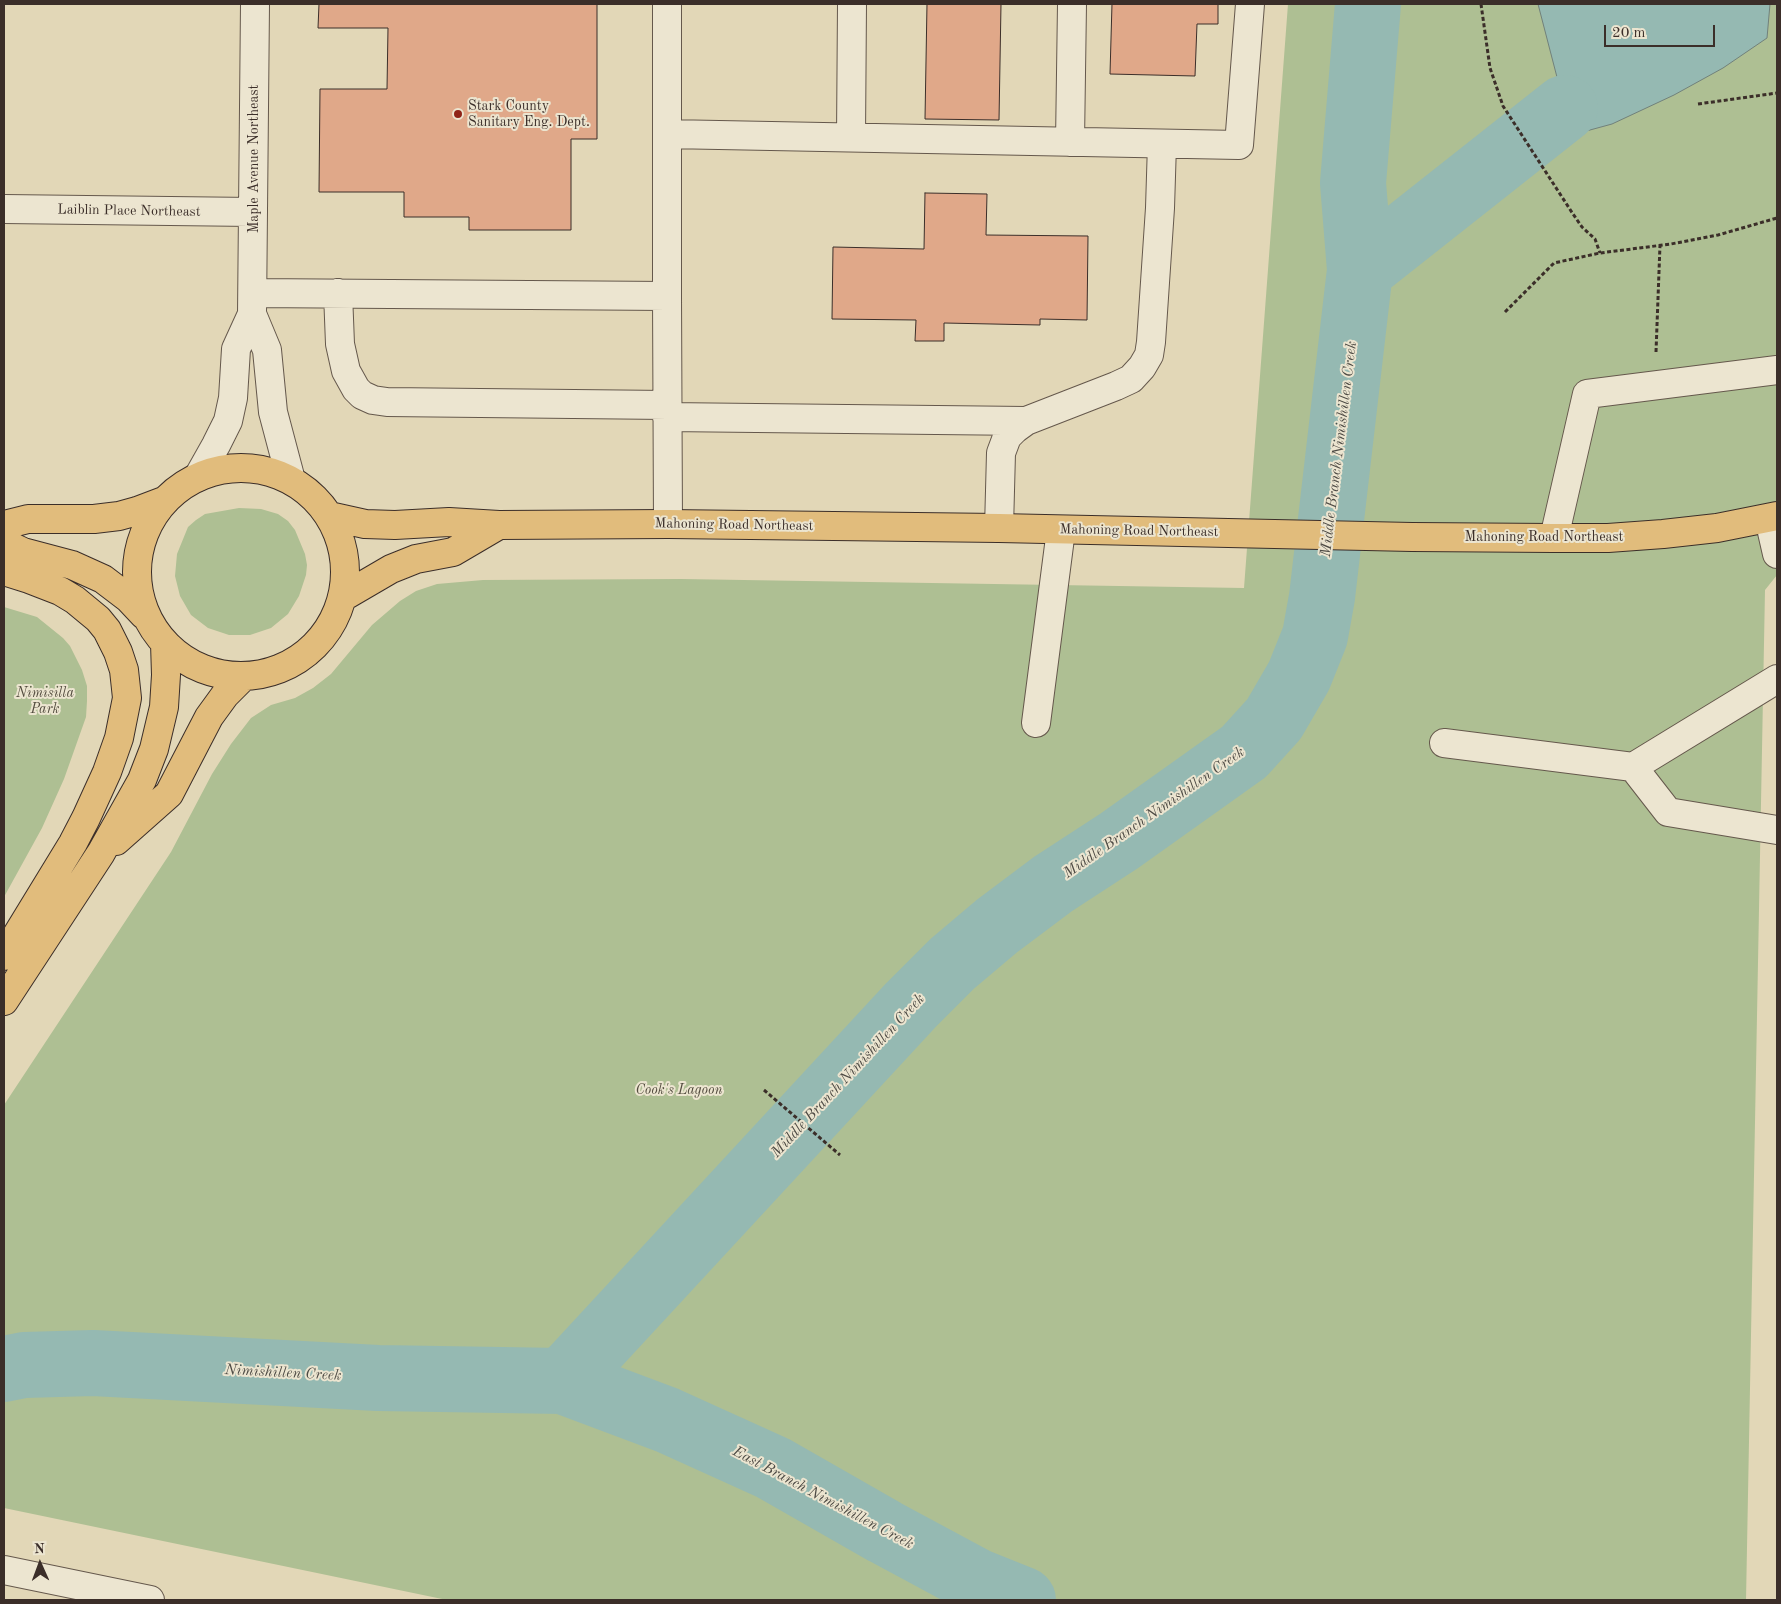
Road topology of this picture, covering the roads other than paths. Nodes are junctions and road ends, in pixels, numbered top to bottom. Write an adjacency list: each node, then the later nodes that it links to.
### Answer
1 (255, 4): 11 (street, Maple Avenue Northeast)
2 (667, 4): 6 (street)
3 (852, 4): 7 (street)
4 (1072, 4): 8 (street)
5 (1250, 4): 9 (street)
6 (667, 134): 7 (street); 13 (street)
7 (851, 137): 8 (street)
8 (1070, 142): 9 (street)
9 (1162, 144): 17 (street)
10 (4, 209): 11 (street, Laiblin Place Northeast)
11 (253, 212): 14 (street, Maple Avenue Northeast)
12 (338, 293): 13 (street); 14 (street); 16 (street)
13 (667, 296): 16 (street)
14 (253, 304): 18 (street, Maple Avenue Northeast); 19 (street, Maple Avenue Northeast)
15 (1777, 370): 28 (street)
16 (667, 411): 17 (street); 23 (street)
17 (1026, 421): 26 (street)
18 (198, 477): 19 (main road); 20 (main road)
19 (290, 480): 21 (main road)
20 (166, 500): 24 (main road); 33 (main road)
21 (329, 516): 25 (main road, Mahoning Road Northeast); 32 (main road)
22 (1773, 518): 28 (main road, Mahoning Road Northeast); 30 (street)
23 (668, 524): 25 (main road, Mahoning Road Northeast); 26 (main road, Mahoning Road Northeast)
24 (4, 525)
25 (499, 525): 32 (main road)
26 (1000, 528): 27 (main road, Mahoning Road Northeast)
27 (1061, 530): 28 (main road, Mahoning Road Northeast); 37 (street)
28 (1554, 538)
29 (4, 543): 33 (main road)
30 (1777, 554)
31 (4, 572): 42 (main road)
32 (343, 597): 35 (main road)
33 (146, 617): 34 (main road)
34 (164, 643): 35 (main road); 41 (main road)
35 (244, 676): 41 (main road)
36 (1777, 679): 39 (street)
37 (1036, 723)
38 (1444, 744): 39 (street)
39 (1633, 767): 40 (street)
40 (1777, 830)
41 (101, 854): 43 (main road)
42 (4, 956)
43 (4, 1001)
44 (4, 1570): 45 (street)
45 (150, 1600)

